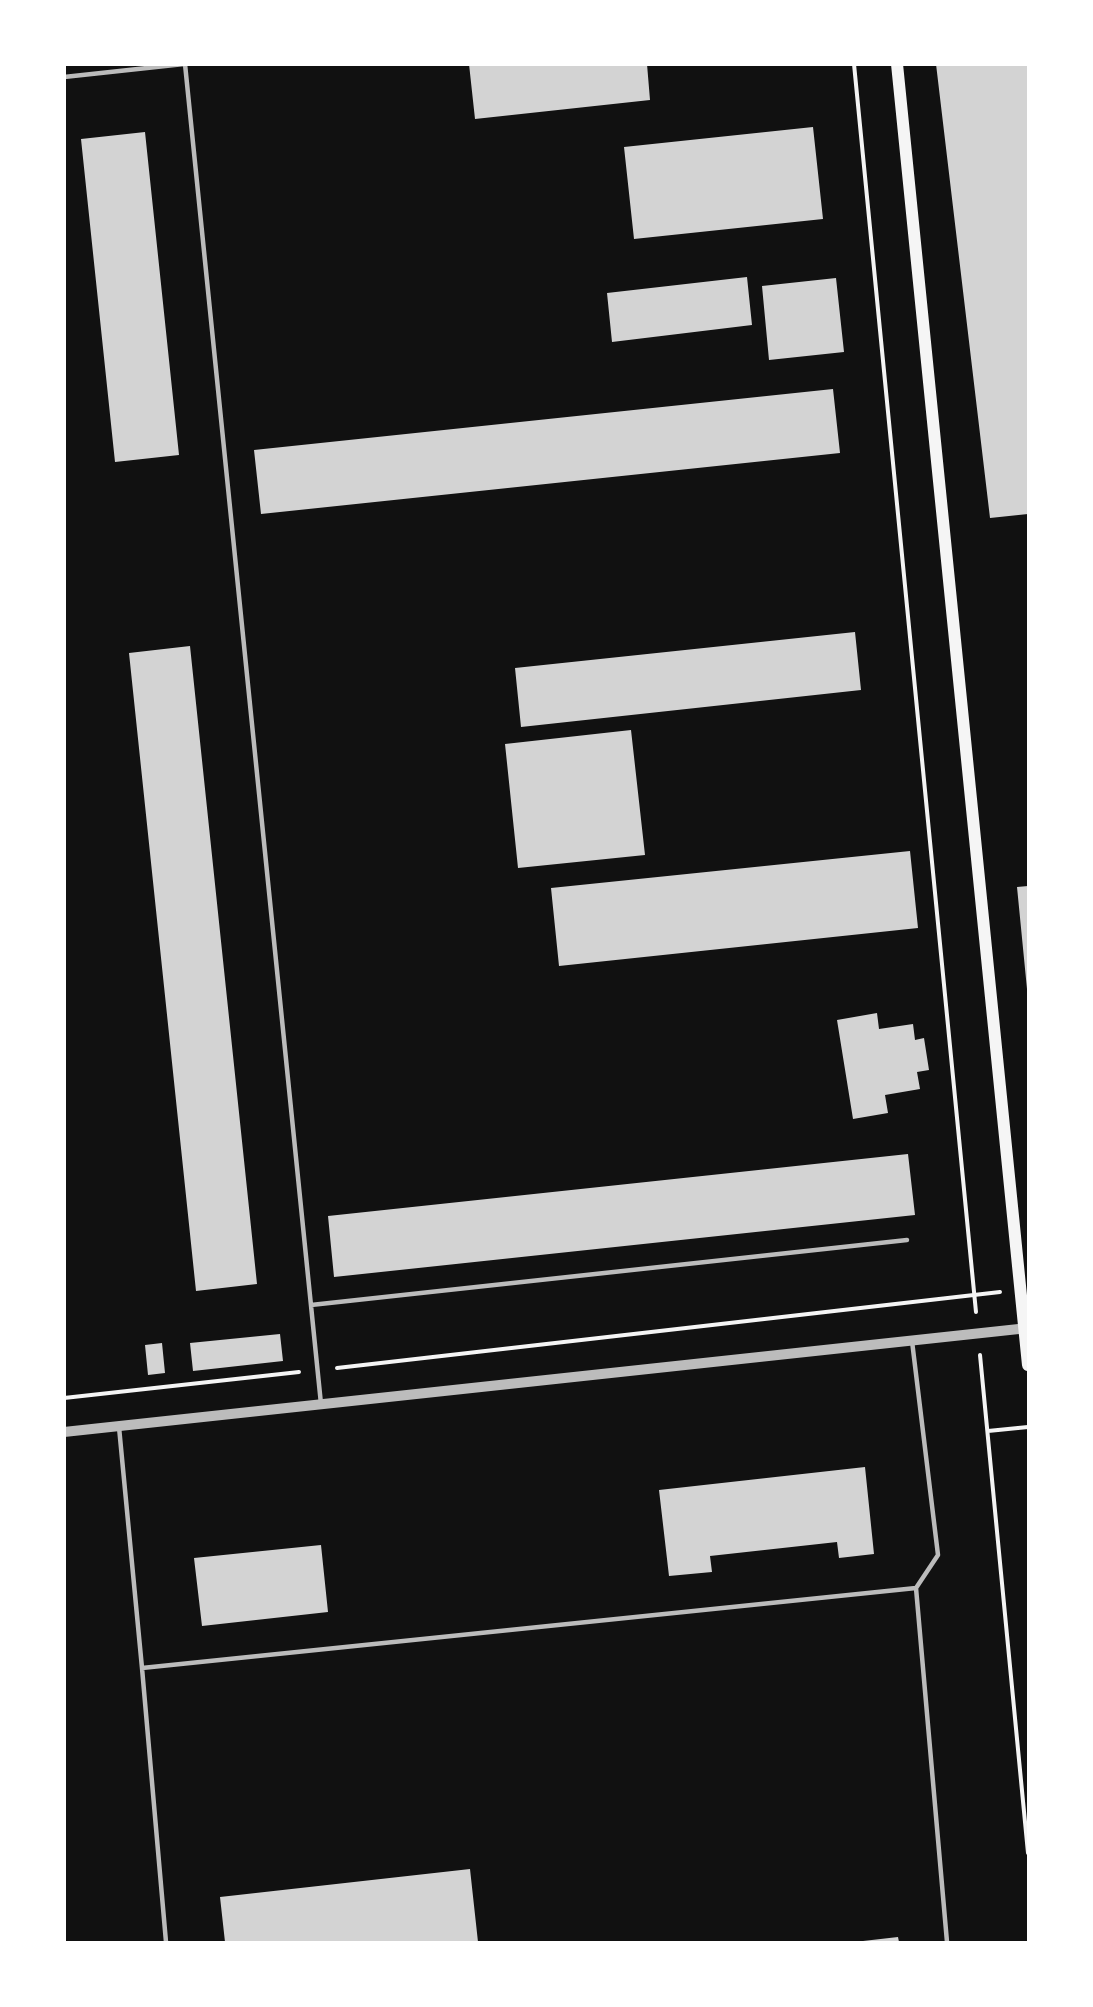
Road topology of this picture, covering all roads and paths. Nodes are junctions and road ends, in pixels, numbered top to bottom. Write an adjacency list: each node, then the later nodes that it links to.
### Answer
1 (185, 64): 4 (lane); 8 (lane)
2 (854, 64): 7 (path)
3 (897, 64): 6 (main road)
4 (64, 77)
5 (907, 1240): 8 (lane)
6 (1021, 1289): 7 (path); 9 (main road)
7 (975, 1296): 10 (path); 13 (path)
8 (311, 1305): 13 (lane)
9 (1027, 1328): 10 (street); 12 (main road)
10 (978, 1333): 11 (street); 18 (path)
11 (912, 1341): 15 (street); 20 (lane)
12 (1029, 1365)
13 (318, 1370): 14 (path); 15 (lane)
14 (64, 1398)
15 (321, 1404): 16 (street)
16 (119, 1426): 19 (street); 21 (lane)
17 (1029, 1427): 18 (path)
18 (988, 1431): 22 (path)
19 (64, 1432)
20 (916, 1588): 21 (lane); 24 (lane)
21 (142, 1668): 23 (lane)
22 (1029, 1853)
23 (166, 1942)
24 (947, 1942)

